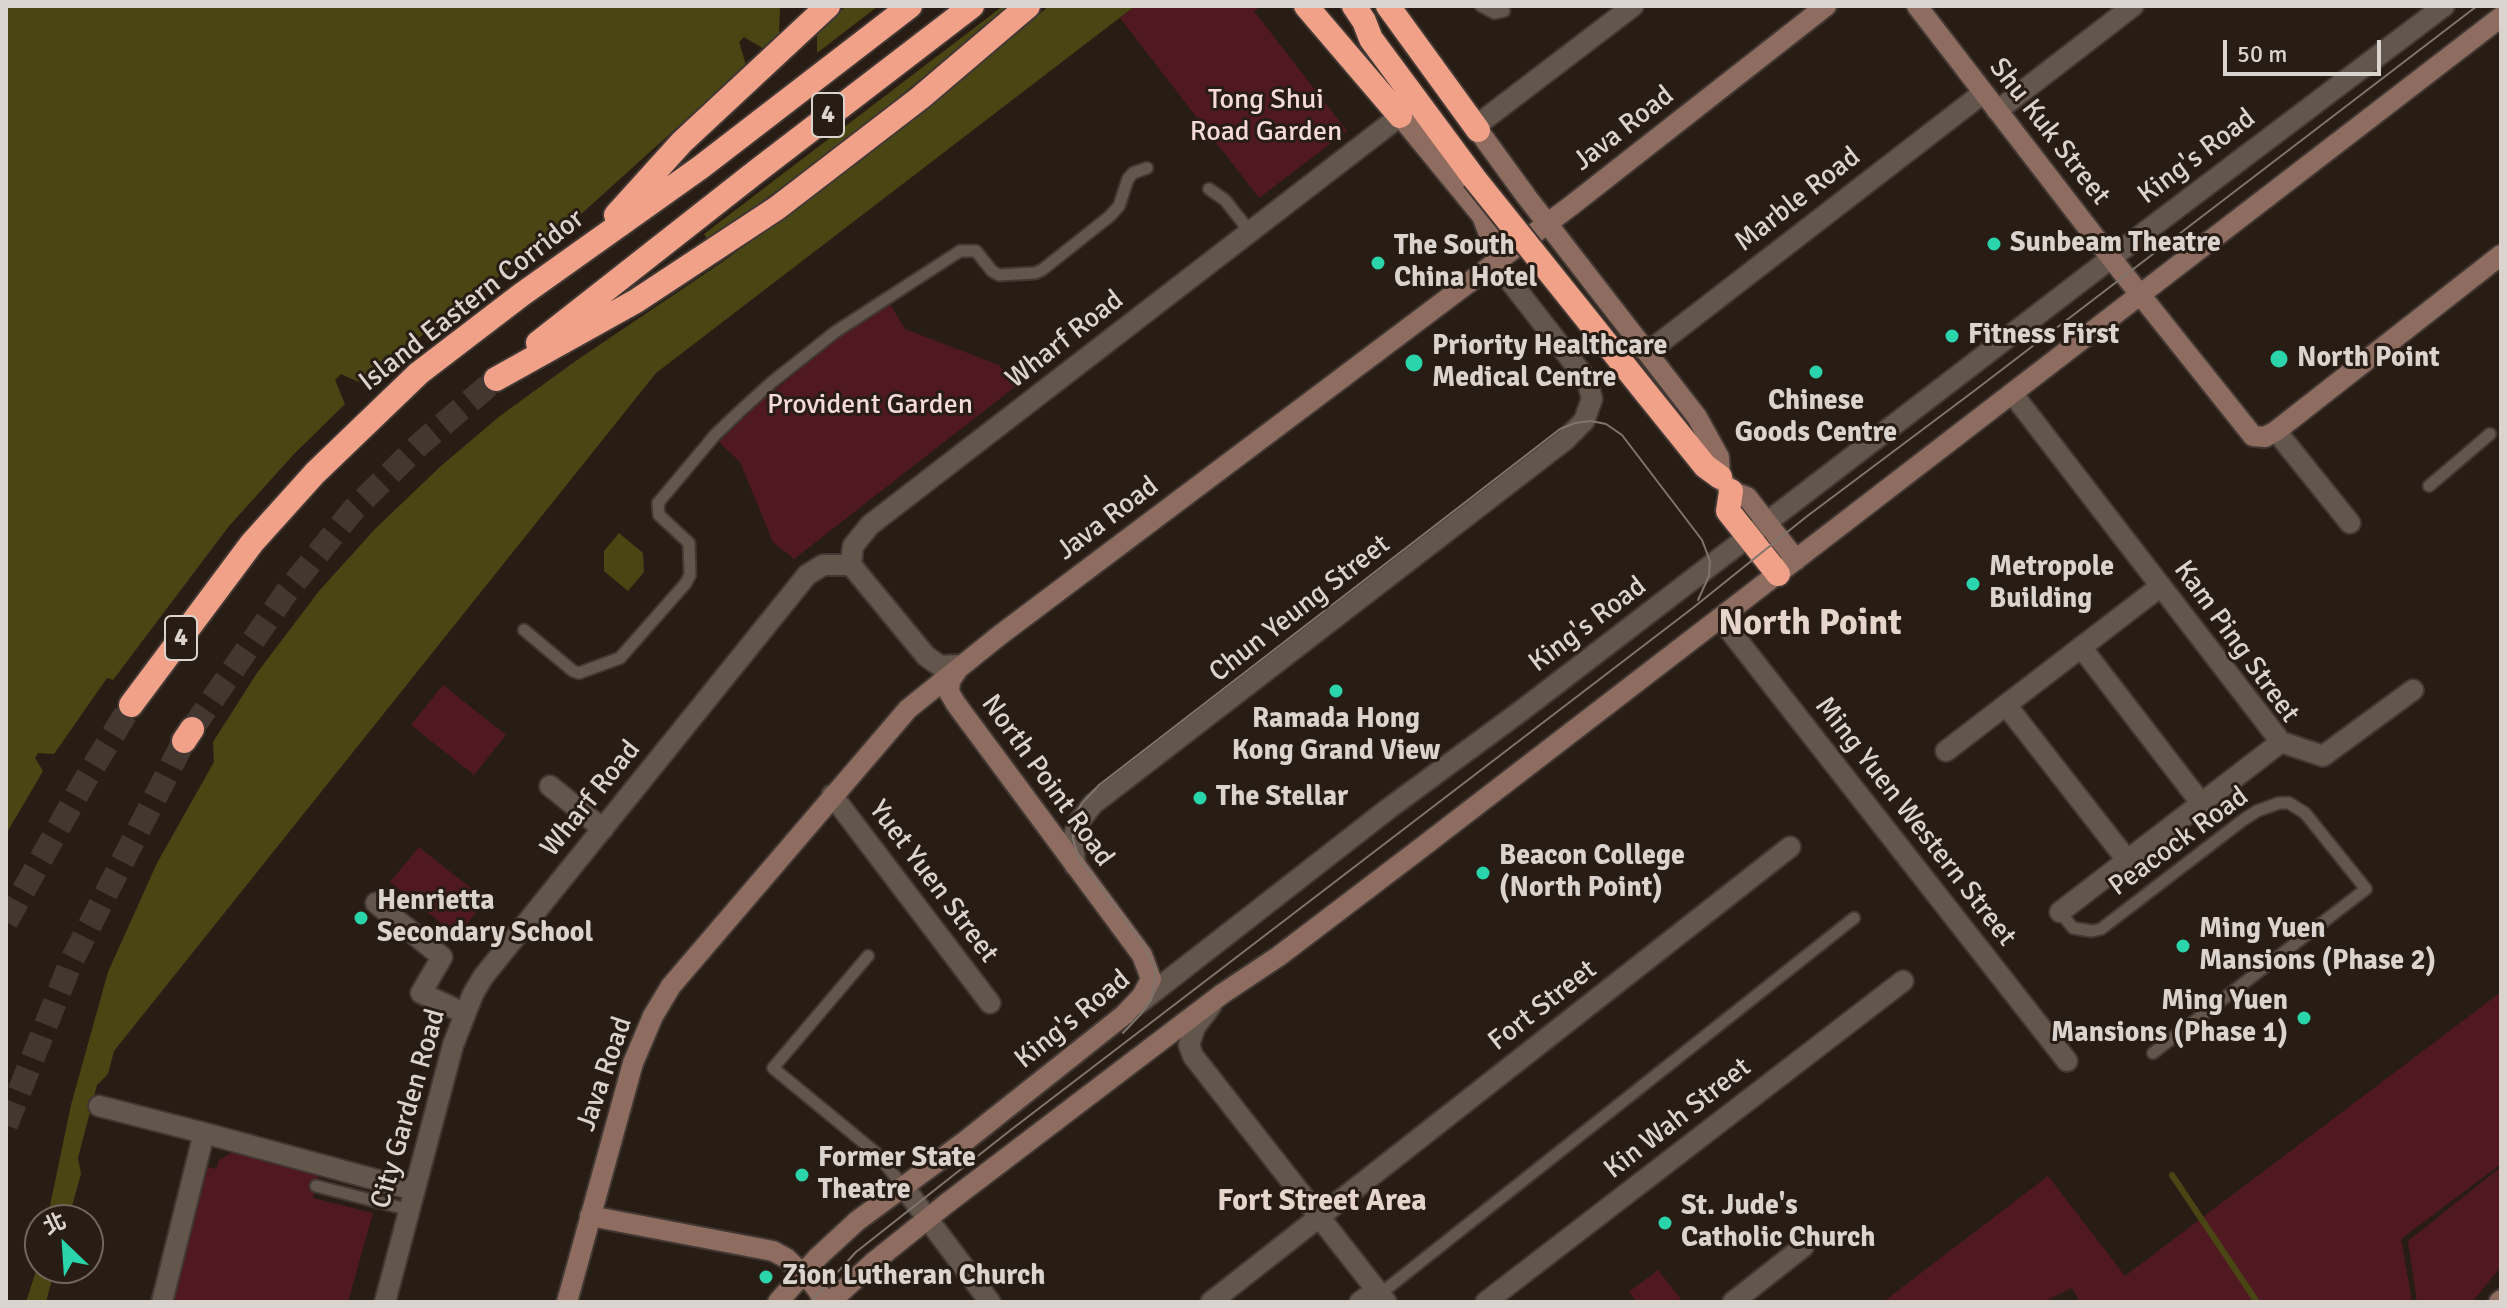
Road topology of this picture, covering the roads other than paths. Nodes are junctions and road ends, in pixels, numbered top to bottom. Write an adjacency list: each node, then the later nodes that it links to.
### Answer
1 (828, 6): 26 (highway)
2 (910, 6): 26 (highway, Island Eastern Corridor / 4)
3 (972, 6): 4 (highway, 4)
4 (1028, 6)
5 (1306, 6): 20 (highway)
6 (1334, 6): 17 (highway)
7 (1354, 6): 17 (highway)
8 (1388, 6): 21 (highway)
9 (1481, 6): 15 (lane)
10 (1826, 6): 24 (main road, Java Road)
11 (1917, 6): 18 (main road, Shu Kuk Street)
12 (2133, 6): 19 (street)
13 (2444, 6): 28 (street, King's Road)
14 (1626, 7): 21 (street)
15 (1504, 11)
16 (2498, 16): 30 (main road)
17 (1371, 39): 35 (highway, bridge)
18 (1983, 93): 19 (main road, Shu Kuk Street); 31 (street, Marble Road)
19 (1997, 111): 28 (main road, Shu Kuk Street)
20 (1400, 116): 25 (street, Wharf Road); 29 (main road)
21 (1478, 130): 24 (main road)
22 (1147, 168): 44 (lane)
23 (1209, 189): 25 (lane)
24 (1548, 223): 29 (main road, Java Road); 31 (main road)
25 (1251, 233): 40 (street, Wharf Road)
26 (588, 246): 48 (highway, Island Eastern Corridor / 4)
27 (2501, 255): 33 (main road)
28 (2111, 258): 30 (main road, Shu Kuk Street); 37 (street, King's Road)
29 (1496, 263): 46 (main road, Java Road); 58 (street, Chun Yeung Street)
30 (2141, 294): 32 (main road); 33 (main road, Shu Kuk Street)
31 (1648, 352): 35 (main road)
32 (2012, 393): 41 (main road); 42 (street, Kam Ping Street)
33 (2268, 434): 38 (street)
34 (2490, 434): 36 (lane)
35 (1725, 484): 37 (main road); 39 (highway)
36 (2429, 486)
37 (1768, 522): 39 (street, King's Road); 41 (main road)
38 (2350, 523)
39 (1747, 538): 41 (highway); 68 (street, King's Road)
40 (851, 565): 46 (street); 55 (street, Wharf Road)
41 (1787, 567): 43 (main road)
42 (2161, 586): 45 (street); 50 (street, Kam Ping Street)
43 (1720, 618): 65 (main road); 70 (street, Ming Yuen Western Street)
44 (524, 630)
45 (2081, 647): 49 (street); 54 (street)
46 (960, 665): 53 (main road, Java Road); 58 (main road, North Point Road)
47 (2413, 690): 50 (street)
48 (131, 705)
49 (2006, 705): 51 (street); 57 (street)
50 (2281, 742): 54 (street, Kam Ping Street)
51 (1946, 751)
52 (550, 786): 55 (street)
53 (832, 795): 66 (street, Yuet Yuen Street); 78 (main road, Java Road)
54 (2201, 803): 57 (street, Kam Ping Street)
55 (603, 829): 60 (street, Wharf Road)
56 (1790, 847): 77 (street, Fort Street)
57 (2127, 860): 61 (street, Kam Ping Street)
58 (1075, 866): 68 (main road, North Point Road)
59 (376, 903): 67 (street)
60 (541, 905): 67 (street, City Garden Road)
61 (2060, 912): 69 (lane, Peacock Road)
62 (1854, 918): 81 (lane)
63 (868, 956): 74 (lane)
64 (1903, 981): 89 (street, Kin Wah Street)
65 (1222, 994): 77 (street); 79 (main road)
66 (990, 1003)
67 (464, 1013): 76 (street, City Garden Road)
68 (1124, 1015): 74 (main road, King's Road)
69 (2153, 1053)
70 (2067, 1061)
71 (99, 1106): 72 (street)
72 (204, 1133): 76 (street); 82 (street)
73 (316, 1186): 76 (lane)
74 (903, 1186): 79 (street); 80 (main road, King's Road)
75 (1354, 1191): 77 (street, Fort Street)
76 (412, 1200): 83 (street, City Garden Road)
77 (1326, 1213): 81 (street); 88 (street, Fort Street)
78 (590, 1216): 80 (main road); 84 (main road, Java Road)
79 (928, 1219): 86 (main road); 87 (street)
80 (802, 1274): 85 (main road, King's Road); 86 (main road)
81 (1376, 1297)
82 (162, 1302)
83 (385, 1302)
84 (567, 1302)
85 (778, 1302)
86 (828, 1302)
87 (990, 1302)
88 (1211, 1302)
89 (1486, 1302)
90 (1720, 1302): 91 (street)
91 (1733, 1302)

